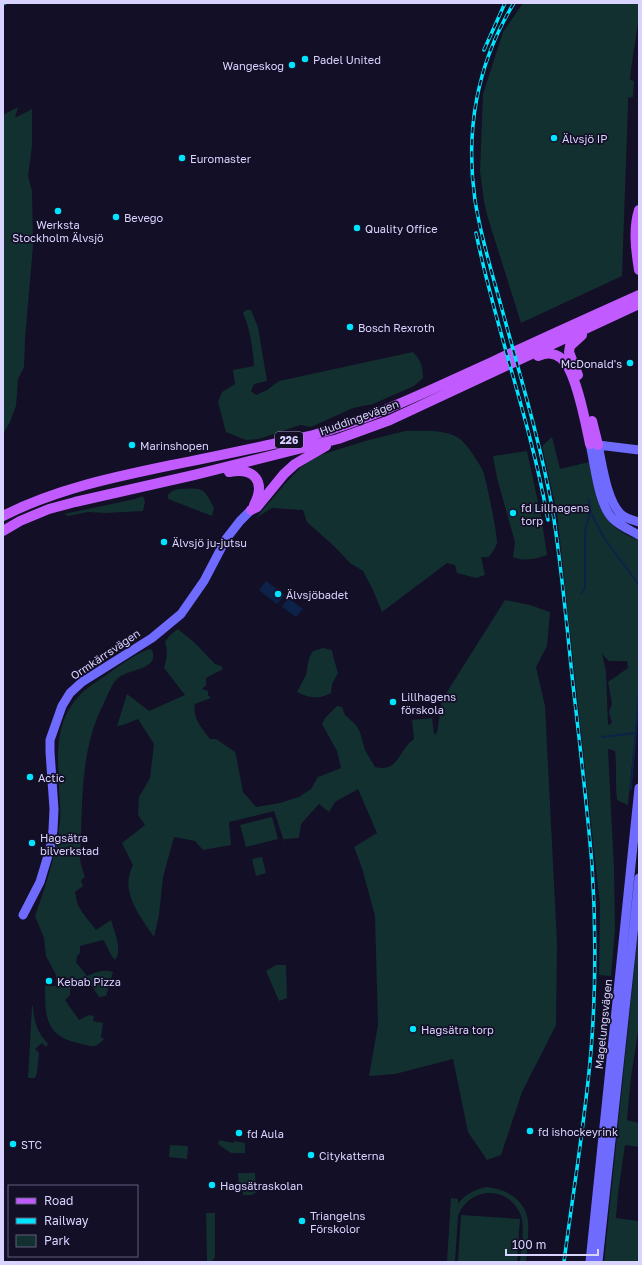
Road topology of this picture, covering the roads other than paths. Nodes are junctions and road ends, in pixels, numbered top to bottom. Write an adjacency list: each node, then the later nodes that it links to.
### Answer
1 (639, 210): 2 (main road)
2 (639, 270)
3 (639, 286): 6 (main road)
4 (639, 295): 6 (main road, Huddingevägen / 226)
5 (639, 304): 7 (main road, Huddingevägen / 226)
6 (606, 310): 14 (main road, Huddingevägen / 226)
7 (624, 312): 8 (main road, Huddingevägen / 226); 10 (main road)
8 (457, 390): 9 (main road, Huddingevägen / 226); 10 (main road)
9 (338, 439): 12 (main road, Huddingevägen / 226); 13 (main road)
10 (594, 444): 11 (main road); 15 (main road); 16 (main road)
11 (639, 450)
12 (194, 475): 13 (main road); 18 (main road, Huddingevägen / 226)
13 (251, 510): 22 (main road, Ormkärrsvägen)
14 (3, 516)
15 (638, 521)
16 (619, 524): 17 (main road); 19 (main road)
17 (639, 530)
18 (3, 531)
19 (639, 535)
20 (639, 788): 23 (main road, Magelungsvägen)
21 (639, 878): 24 (main road, Magelungsvägen)
22 (23, 915)
23 (590, 1262)
24 (598, 1262)

